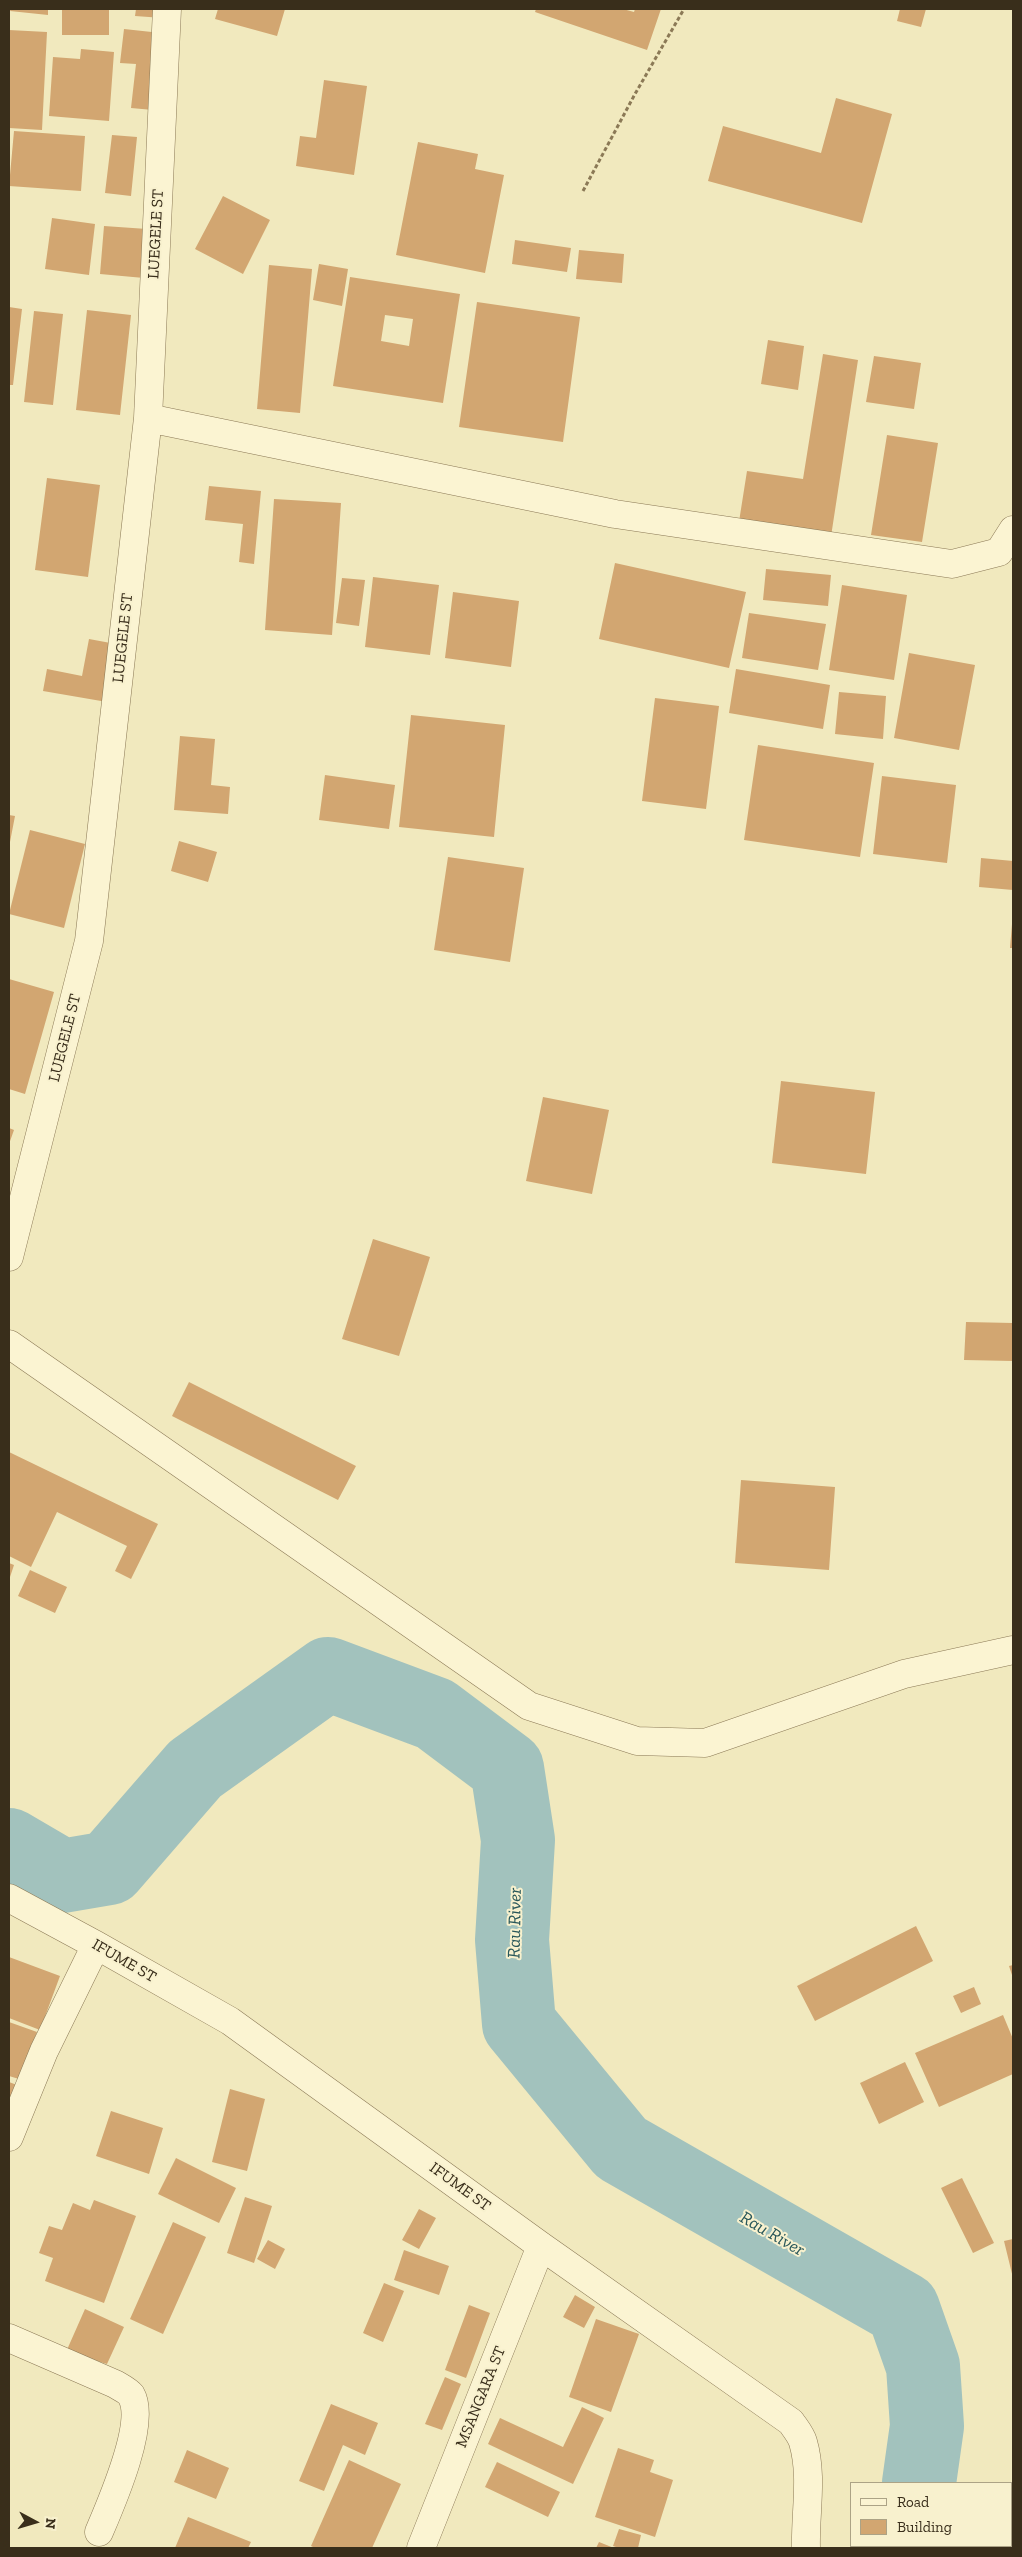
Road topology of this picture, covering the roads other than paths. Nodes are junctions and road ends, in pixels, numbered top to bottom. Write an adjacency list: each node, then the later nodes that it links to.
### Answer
1 (166, 9): 2 (street, LUEGELE ST)
2 (148, 418): 3 (street); 4 (street, LUEGELE ST)
3 (1013, 530)
4 (9, 1257)
5 (9, 1344): 6 (street)
6 (1013, 1650)
7 (9, 1898): 8 (street, IFUME ST)
8 (96, 1945): 9 (street); 10 (street, IFUME ST)
9 (9, 2137)
10 (541, 2246): 13 (street, MSANGARA ST); 14 (street, IFUME ST)
11 (9, 2338): 12 (street)
12 (100, 2532)
13 (421, 2548)
14 (806, 2548)

